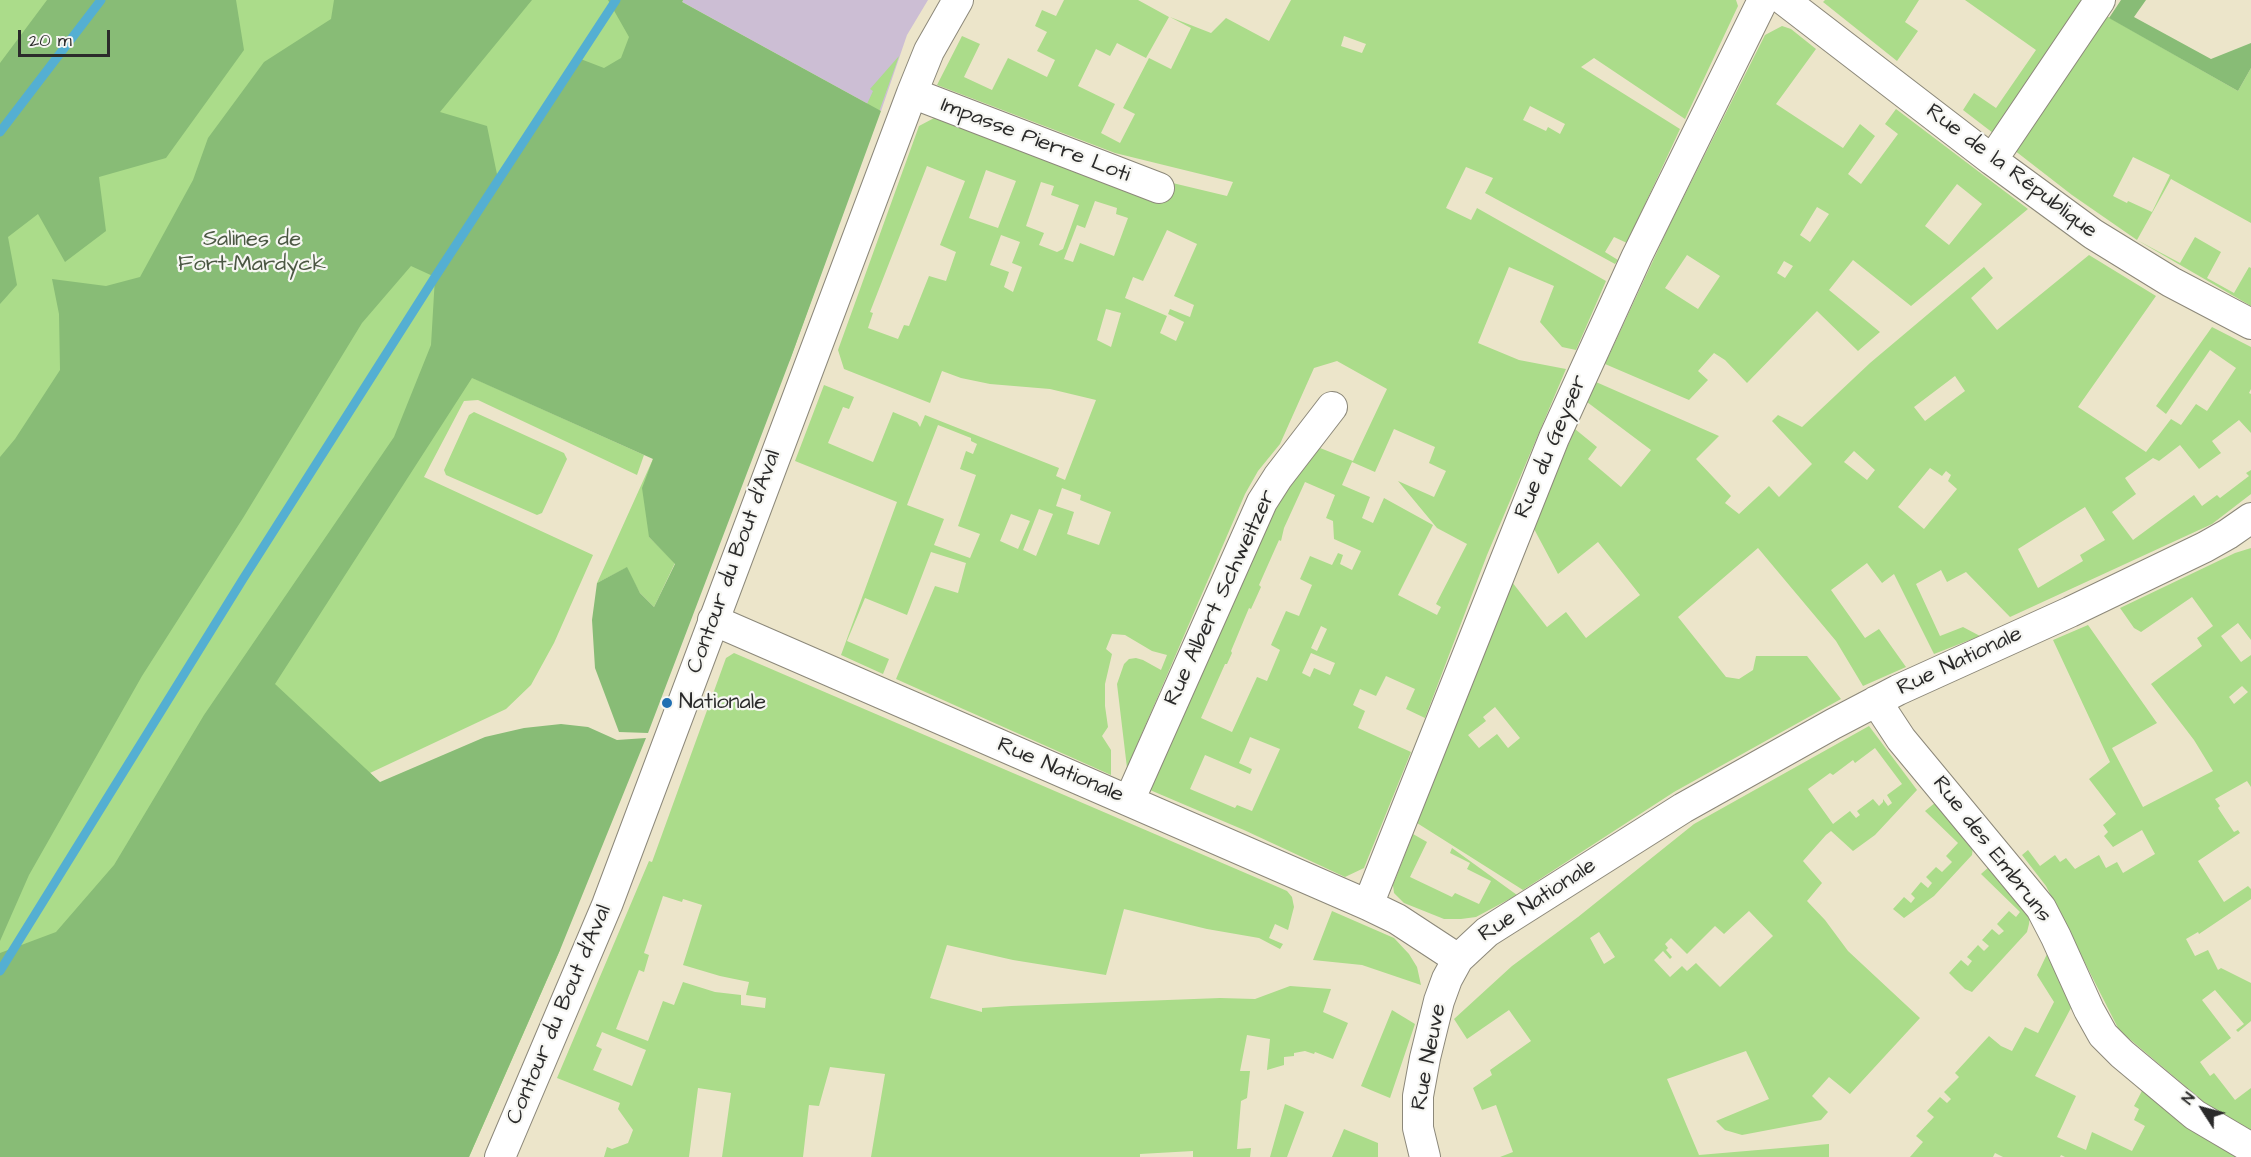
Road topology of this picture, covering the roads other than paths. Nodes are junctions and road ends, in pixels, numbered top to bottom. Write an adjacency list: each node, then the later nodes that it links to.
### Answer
1 (958, 0): 5 (street, Contour du Bout d'Aval)
2 (1763, 0): 14 (street, Rue du Geyser)
3 (2100, 0): 6 (street)
4 (1800, 5): 6 (street, Rue de la République)
5 (912, 93): 7 (street, Impasse Pierre Loti); 11 (street, Contour du Bout d'Aval)
6 (1992, 160): 8 (street, Rue de la République)
7 (1159, 188)
8 (2251, 324)
9 (1332, 407): 13 (street, Rue Albert Schweitzer)
10 (2251, 518): 12 (street, Rue Nationale)
11 (713, 620): 13 (street, Rue Nationale); 17 (street, Contour du Bout d'Aval)
12 (1876, 701): 15 (street, Rue Nationale); 16 (street, Rue des Embruns)
13 (1129, 801): 14 (street, Rue Nationale)
14 (1368, 905): 15 (street, Rue Nationale)
15 (1458, 959): 18 (street, Rue Neuve)
16 (2251, 1148)
17 (500, 1157)
18 (1425, 1157)

